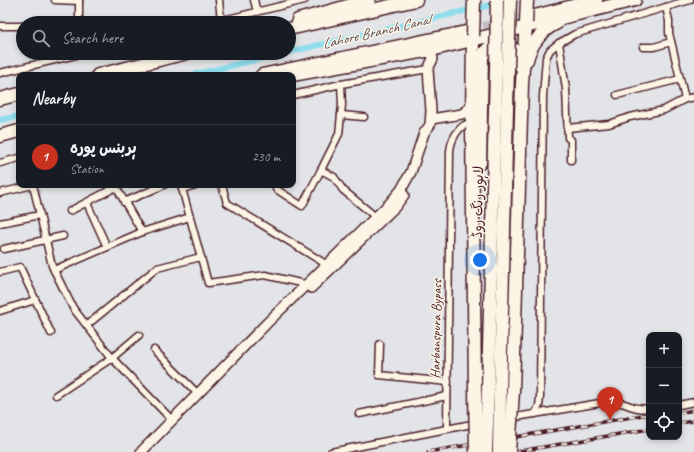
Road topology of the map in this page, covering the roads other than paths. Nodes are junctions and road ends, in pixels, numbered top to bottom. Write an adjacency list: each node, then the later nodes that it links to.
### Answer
1 (55, 0): 2 (street)
2 (79, 0): 17 (street)
3 (219, 0): 18 (street)
4 (254, 0): 16 (street)
5 (305, 0): 16 (street)
6 (369, 0): 21 (highway)
7 (416, 0): 25 (highway)
8 (474, 0): 26 (highway, bridge)
9 (497, 0): 112 (highway, لاہور رنگ روڈ, bridge)
10 (510, 0): 97 (highway, لاہور رنگ روڈ, bridge)
11 (527, 0): 22 (highway, bridge)
12 (596, 0): 22 (highway)
13 (635, 0): 20 (highway)
14 (690, 0): 15 (street)
15 (666, 7): 27 (street); 28 (street)
16 (257, 12): 19 (street)
17 (79, 16)
18 (221, 16)
19 (241, 16)
20 (570, 17): 22 (highway); 41 (highway)
21 (296, 21)
22 (529, 22): 26 (highway); 41 (highway)
23 (0, 26): 24 (street)
24 (16, 26)
25 (296, 27)
26 (471, 36): 29 (highway); 36 (highway); 39 (highway)
27 (671, 42): 30 (street); 40 (street)
28 (559, 43): 54 (street); 105 (street)
29 (450, 46): 31 (highway); 39 (highway)
30 (643, 47)
31 (432, 50): 34 (main road); 38 (highway)
32 (53, 60): 37 (street)
33 (159, 60): 35 (highway)
34 (428, 69): 42 (street); 52 (main road)
35 (110, 72)
36 (278, 72)
37 (0, 73)
38 (296, 74)
39 (472, 76): 49 (highway)
40 (680, 79): 45 (street); 48 (street)
41 (522, 83): 83 (highway); 97 (highway)
42 (341, 84): 43 (street); 50 (street)
43 (296, 94)
44 (16, 95): 47 (highway)
45 (617, 95)
46 (694, 97): 48 (street)
47 (0, 99)
48 (685, 99): 54 (street)
49 (472, 106): 52 (main road); 53 (highway)
50 (341, 115): 51 (street); 60 (street)
51 (364, 117)
52 (431, 119): 75 (main road)
53 (472, 123): 83 (highway); 96 (street, Harbanspura Bypass)
54 (567, 128): 58 (street)
55 (16, 133): 56 (highway)
56 (0, 136)
57 (16, 159): 59 (street)
58 (571, 160)
59 (0, 163)
60 (321, 170): 68 (street); 75 (street)
61 (21, 188): 69 (street)
62 (34, 188): 73 (street)
63 (112, 188): 71 (street)
64 (116, 188): 70 (street)
65 (157, 188): 70 (street)
66 (181, 188): 74 (street)
67 (223, 188): 84 (street)
68 (276, 188)
69 (0, 193)
70 (124, 202): 77 (street)
71 (87, 203): 72 (street); 80 (street)
72 (70, 211)
73 (40, 215): 76 (street); 79 (street)
74 (190, 217): 77 (street); 82 (street)
75 (378, 219): 84 (main road)
76 (0, 223)
77 (142, 232): 80 (street)
78 (63, 236): 79 (street)
79 (46, 240): 81 (street); 85 (street)
80 (107, 247): 85 (street)
81 (4, 249)
82 (201, 257): 87 (street); 90 (street)
83 (475, 260): 111 (highway, bridge)
84 (330, 266): 87 (main road)
85 (54, 270): 90 (street)
86 (0, 272): 88 (street)
87 (310, 285): 98 (main road); 109 (main road)
88 (35, 300): 89 (street); 91 (street)
89 (0, 312)
90 (87, 325): 95 (street)
91 (50, 333)
92 (139, 335): 95 (street)
93 (380, 344): 96 (street)
94 (154, 350): 98 (street)
95 (112, 358): 99 (street); 106 (street)
96 (448, 382): 100 (street, Harbanspura Bypass)
97 (507, 391): 113 (highway, لاہور رنگ روڈ, bridge); 114 (highway, bridge)
98 (197, 393): 106 (main road)
99 (56, 395)
100 (447, 396): 104 (street); 107 (street, Harbanspura Bypass)
101 (694, 402): 102 (street)
102 (682, 404)
103 (646, 409): 105 (street)
104 (359, 414)
105 (535, 414): 107 (street)
106 (172, 420): 108 (main road)
107 (447, 428): 110 (street)
108 (141, 452)
109 (149, 452)
110 (331, 452)
111 (476, 452)
112 (486, 452)
113 (499, 452)
114 (509, 452)

